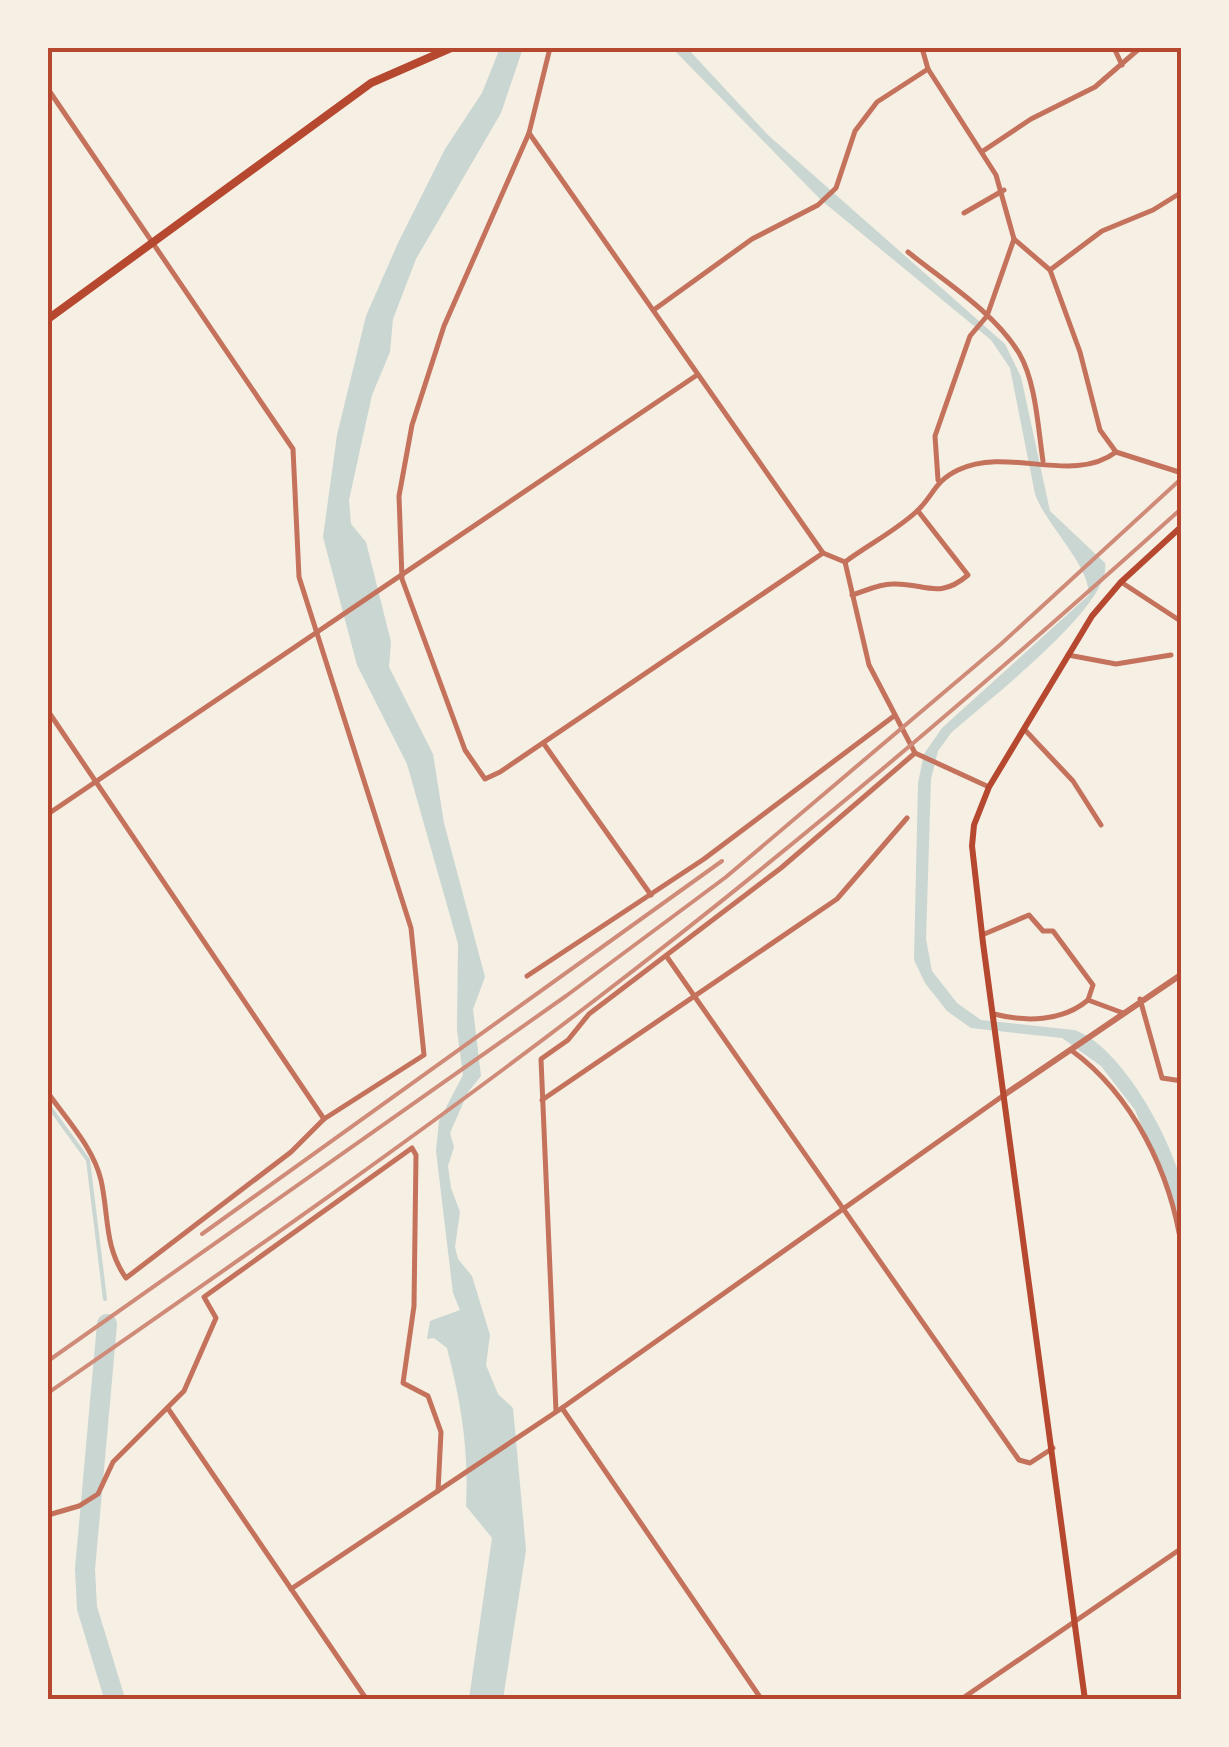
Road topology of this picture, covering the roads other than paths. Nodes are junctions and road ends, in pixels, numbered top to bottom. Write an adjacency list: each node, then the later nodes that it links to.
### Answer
1 (447, 48): 15 (main road)
2 (550, 48): 9 (street)
3 (922, 48): 7 (street)
4 (1114, 48): 6 (street)
5 (1140, 48): 6 (street)
6 (1122, 65): 10 (street)
7 (928, 70): 10 (street); 18 (street)
8 (48, 89): 15 (street)
9 (529, 134): 18 (street); 30 (street)
10 (983, 152): 11 (street)
11 (1004, 190): 13 (street); 14 (street)
12 (1182, 192): 17 (street)
13 (964, 213)
14 (1014, 239): 17 (street); 19 (street)
15 (152, 240): 20 (main road); 34 (street)
16 (908, 252): 19 (street)
17 (1050, 270): 22 (street)
18 (655, 309): 21 (street)
19 (987, 316): 23 (street); 25 (street)
20 (48, 319)
21 (698, 375): 28 (street); 30 (street)
22 (1116, 452): 23 (street); 24 (street)
23 (1043, 462): 25 (street)
24 (1182, 473)
25 (938, 480): 26 (street)
26 (918, 511): 29 (street); 32 (street)
27 (1182, 526): 31 (main road)
28 (823, 553): 29 (street); 40 (street)
29 (845, 562): 32 (street)
30 (402, 578): 34 (street); 40 (street)
31 (1121, 582): 33 (street); 36 (main road)
32 (852, 595): 38 (street)
33 (1182, 622)
34 (316, 635): 42 (street); 62 (street)
35 (1171, 655): 36 (street)
36 (1068, 656): 39 (main road)
37 (48, 711): 42 (street)
38 (894, 716): 41 (street); 47 (street)
39 (1024, 729): 43 (main road); 46 (street)
40 (544, 744): 47 (street)
41 (914, 753): 43 (street); 49 (street)
42 (95, 779): 44 (street); 62 (street)
43 (989, 787): 48 (main road)
44 (48, 814)
45 (906, 818): 52 (street)
46 (1101, 826)
47 (650, 895): 51 (street)
48 (982, 934): 54 (street); 56 (main road)
49 (667, 957): 52 (street); 61 (street)
50 (1182, 974): 53 (street)
51 (527, 976)
52 (694, 996): 61 (street); 63 (street)
53 (1140, 999): 55 (street); 58 (street)
54 (1088, 1000): 55 (street); 56 (street)
55 (1123, 1012): 57 (street)
56 (994, 1014): 60 (main road)
57 (1070, 1050): 60 (street); 64 (street)
58 (1182, 1081)
59 (48, 1093): 62 (street)
60 (1004, 1095): 63 (street); 67 (main road)
61 (542, 1100): 66 (street)
62 (324, 1119)
63 (842, 1208): 66 (street); 67 (street)
64 (1182, 1250)
65 (169, 1410): 68 (street); 69 (street); 71 (street)
66 (557, 1411): 68 (street); 74 (street)
67 (1054, 1448): 72 (main road)
68 (438, 1491): 71 (street)
69 (48, 1515)
70 (1182, 1548): 72 (street)
71 (291, 1590): 73 (street)
72 (1075, 1620): 75 (street); 76 (main road)
73 (367, 1700)
74 (762, 1700)
75 (960, 1700)
76 (1085, 1700)

